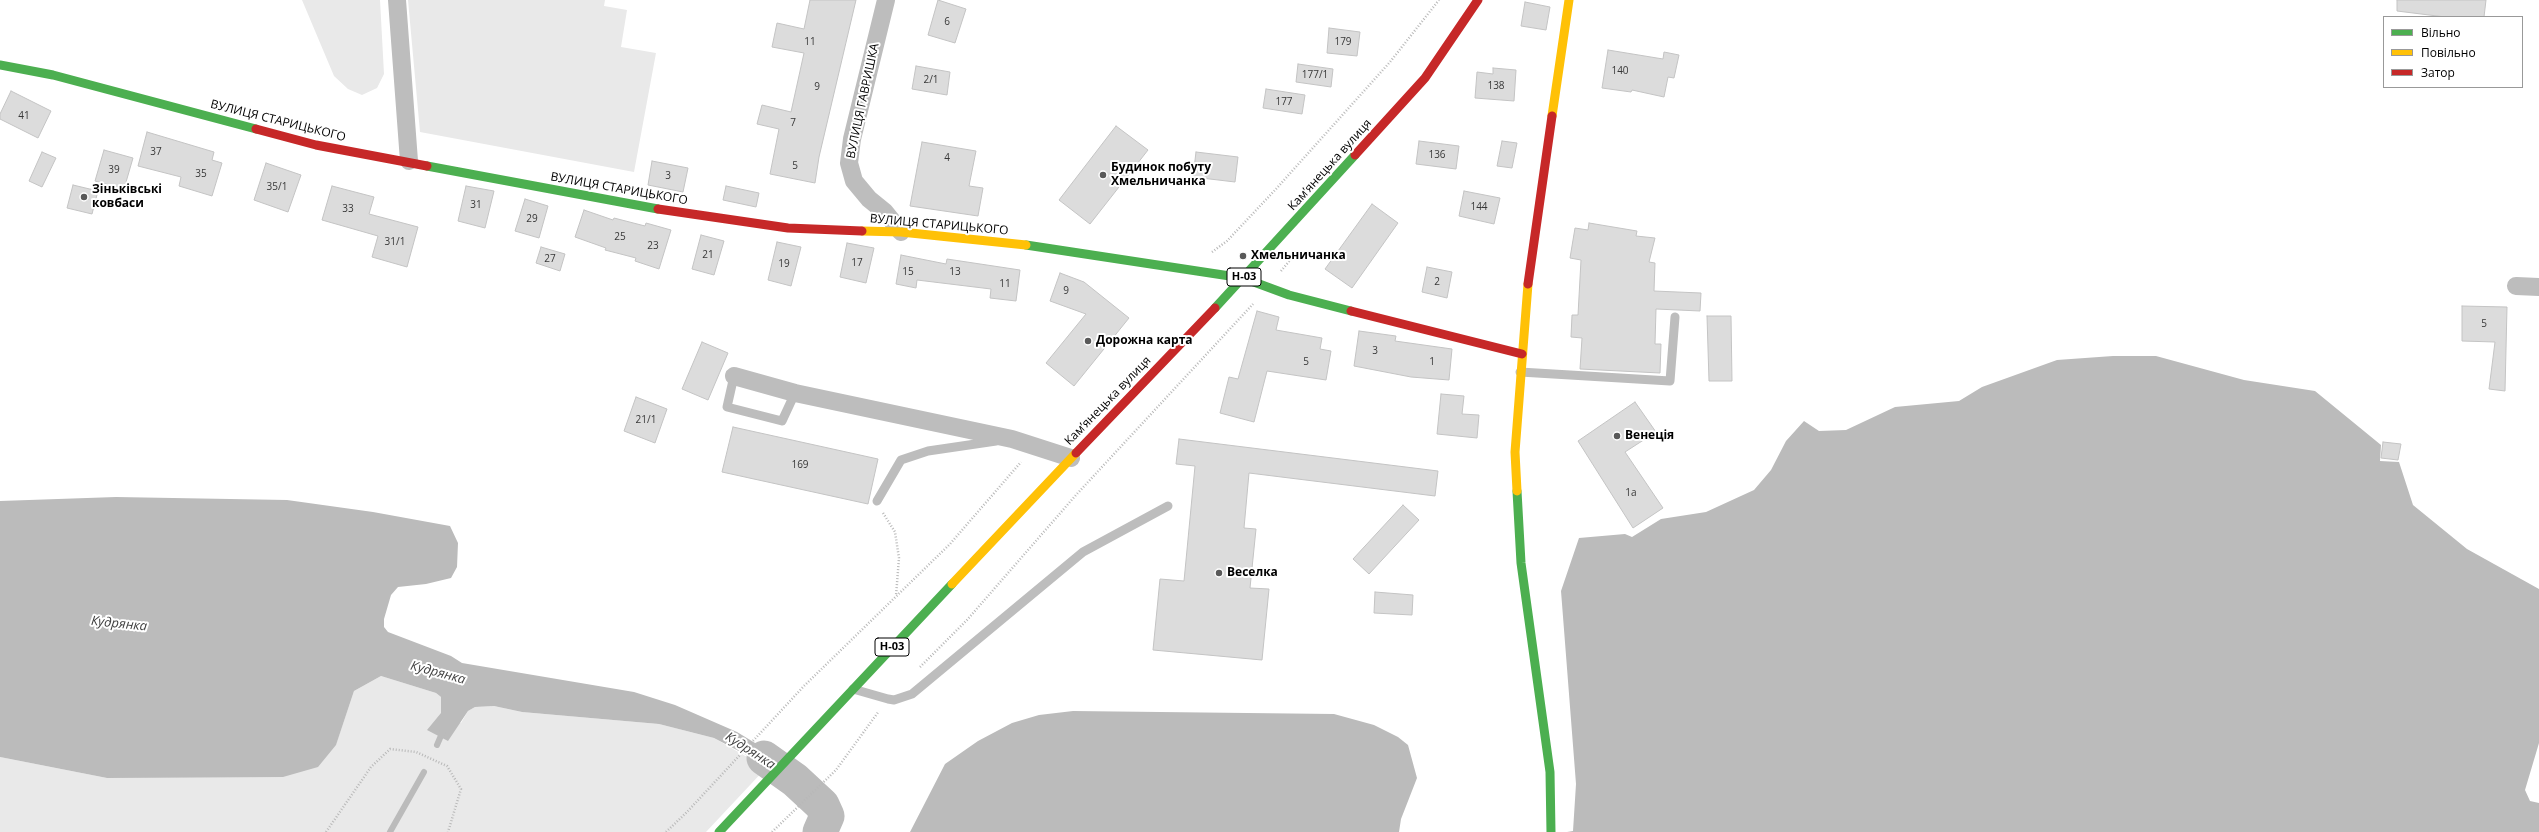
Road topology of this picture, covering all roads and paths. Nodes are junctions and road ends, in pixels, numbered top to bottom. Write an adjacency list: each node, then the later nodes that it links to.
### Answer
1 (397, 0): 7 (street)
2 (886, 0): 8 (street, ВУЛИЦЯ ГАВРИШКА)
3 (1439, 0): 10 (path)
4 (1478, 0): 11 (street, Камʼянецька вулиця / Н-03)
5 (1569, 0): 16 (street)
6 (0, 65): 7 (street, ВУЛИЦЯ СТАРИЦЬКОГО)
7 (410, 161): 8 (street, ВУЛИЦЯ СТАРИЦЬКОГО)
8 (901, 232): 10 (street, ВУЛИЦЯ СТАРИЦЬКОГО)
9 (1301, 247): 13 (path)
10 (1188, 270): 11 (street, ВУЛИЦЯ СТАРИЦЬКОГО)
11 (1243, 278): 13 (street, ВУЛИЦЯ СТАРИЦЬКОГО); 22 (street, Камʼянецька вулиця / Н-03)
12 (2516, 286): 14 (street)
13 (1268, 287): 16 (street, ВУЛИЦЯ СТАРИЦЬКОГО); 26 (path)
14 (2539, 287)
15 (1675, 317): 17 (lane)
16 (1522, 354): 17 (street)
17 (1520, 372): 34 (street)
18 (734, 376): 19 (street); 19 (lane)
19 (795, 393): 20 (street)
20 (1012, 439): 21 (street); 23 (lane)
21 (1035, 446): 22 (street); 25 (path)
22 (1071, 458): 27 (street, Камʼянецька вулиця / Н-03)
23 (877, 501): 25 (path)
24 (1168, 506): 28 (lane)
25 (896, 596): 31 (path)
26 (914, 673)
27 (853, 689): 28 (lane); 32 (street, Камʼянецька вулиця / Н-03)
28 (888, 699): 33 (path)
29 (326, 832): 30 (path)
30 (448, 832)
31 (666, 832)
32 (719, 832)
33 (772, 832)
34 (1551, 832)

